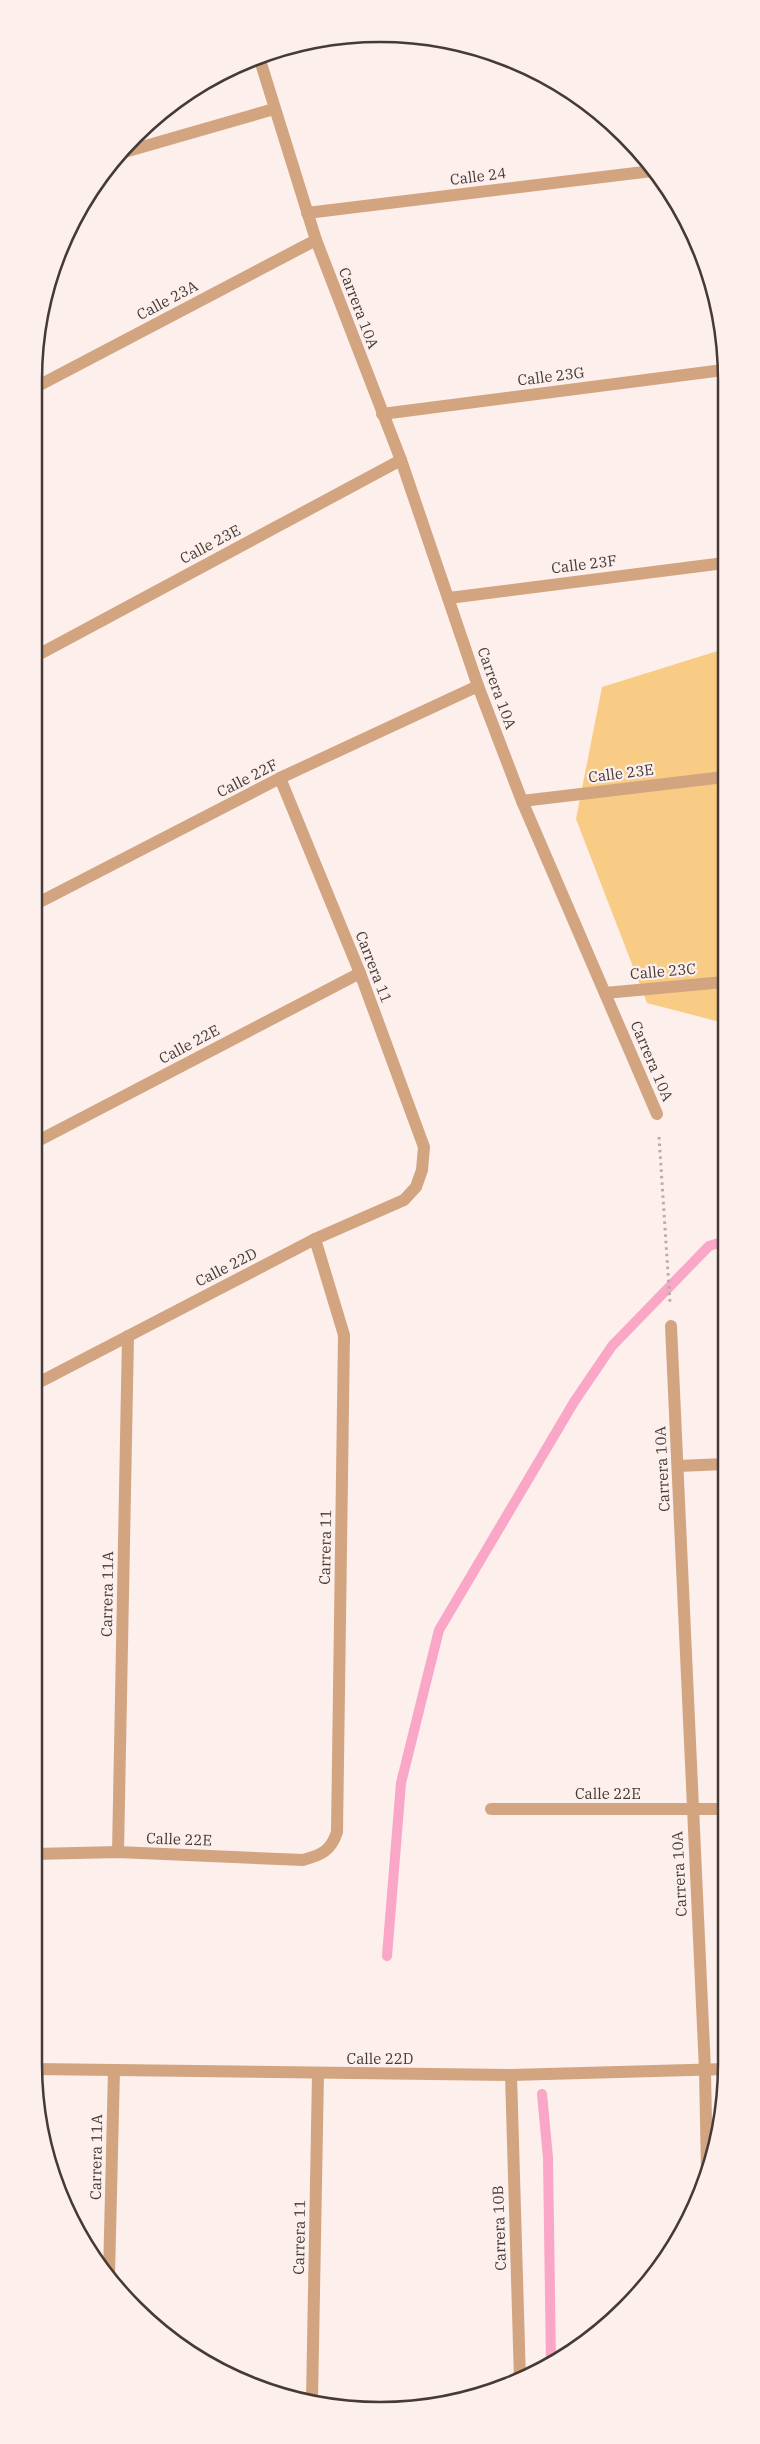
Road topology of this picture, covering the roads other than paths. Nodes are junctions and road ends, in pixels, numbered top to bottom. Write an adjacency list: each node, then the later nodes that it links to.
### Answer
1 (261, 64): 2 (street, Carrera 10A)
2 (274, 109): 3 (street); 5 (street, Carrera 10A)
3 (133, 150)
4 (645, 171): 5 (street, Calle 24)
5 (307, 213): 6 (street, Carrera 10A)
6 (316, 240): 8 (street, Calle 23A); 9 (street, Carrera 10A)
7 (718, 371): 9 (street, Calle 23G)
8 (42, 384)
9 (382, 414): 10 (street, Carrera 10A)
10 (401, 460): 12 (street, Carrera 10A); 13 (street, Calle 23E)
11 (718, 564): 12 (street, Calle 23F)
12 (449, 598): 14 (street, Carrera 10A)
13 (42, 653)
14 (478, 686): 15 (street, Calle 22F); 17 (street, Carrera 10A)
15 (280, 778): 18 (street, Calle 22F); 19 (street, Carrera 11)
16 (718, 778): 17 (street, Calle 23E)
17 (522, 801): 21 (street, Carrera 10A)
18 (42, 902)
19 (360, 973): 23 (street, Calle 22E); 24 (street, Carrera 11)
20 (718, 983): 21 (street, Calle 23C)
21 (605, 993): 22 (street, Carrera 10A)
22 (657, 1114)
23 (42, 1139)
24 (422, 1170): 25 (street, Calle 22D)
25 (315, 1239): 27 (street, Calle 22D); 36 (street, Carrera 11)
26 (671, 1326): 30 (street, Carrera 10A)
27 (128, 1336): 28 (street, Calle 22D); 34 (street, Carrera 11A)
28 (42, 1381)
29 (718, 1464): 30 (street)
30 (678, 1466): 32 (street, Carrera 10A)
31 (491, 1809): 32 (street, Calle 22E)
32 (692, 1809): 33 (street, Calle 22E); 40 (street, Carrera 10A)
33 (718, 1809)
34 (118, 1852): 35 (street, Calle 22E); 36 (street, Calle 22E)
35 (42, 1854)
36 (323, 1854)
37 (42, 2069): 39 (street, Calle 22D)
38 (718, 2069): 40 (street, Calle 22D)
39 (114, 2070): 41 (street, Calle 22D); 44 (street, Carrera 11A)
40 (705, 2070): 42 (street, Calle 22D); 43 (street, Carrera 10A)
41 (318, 2074): 42 (street, Calle 22D); 46 (street, Carrera 11)
42 (511, 2075): 45 (street, Carrera 10B)
43 (707, 2149)
44 (109, 2265)
45 (520, 2371)
46 (312, 2395)

